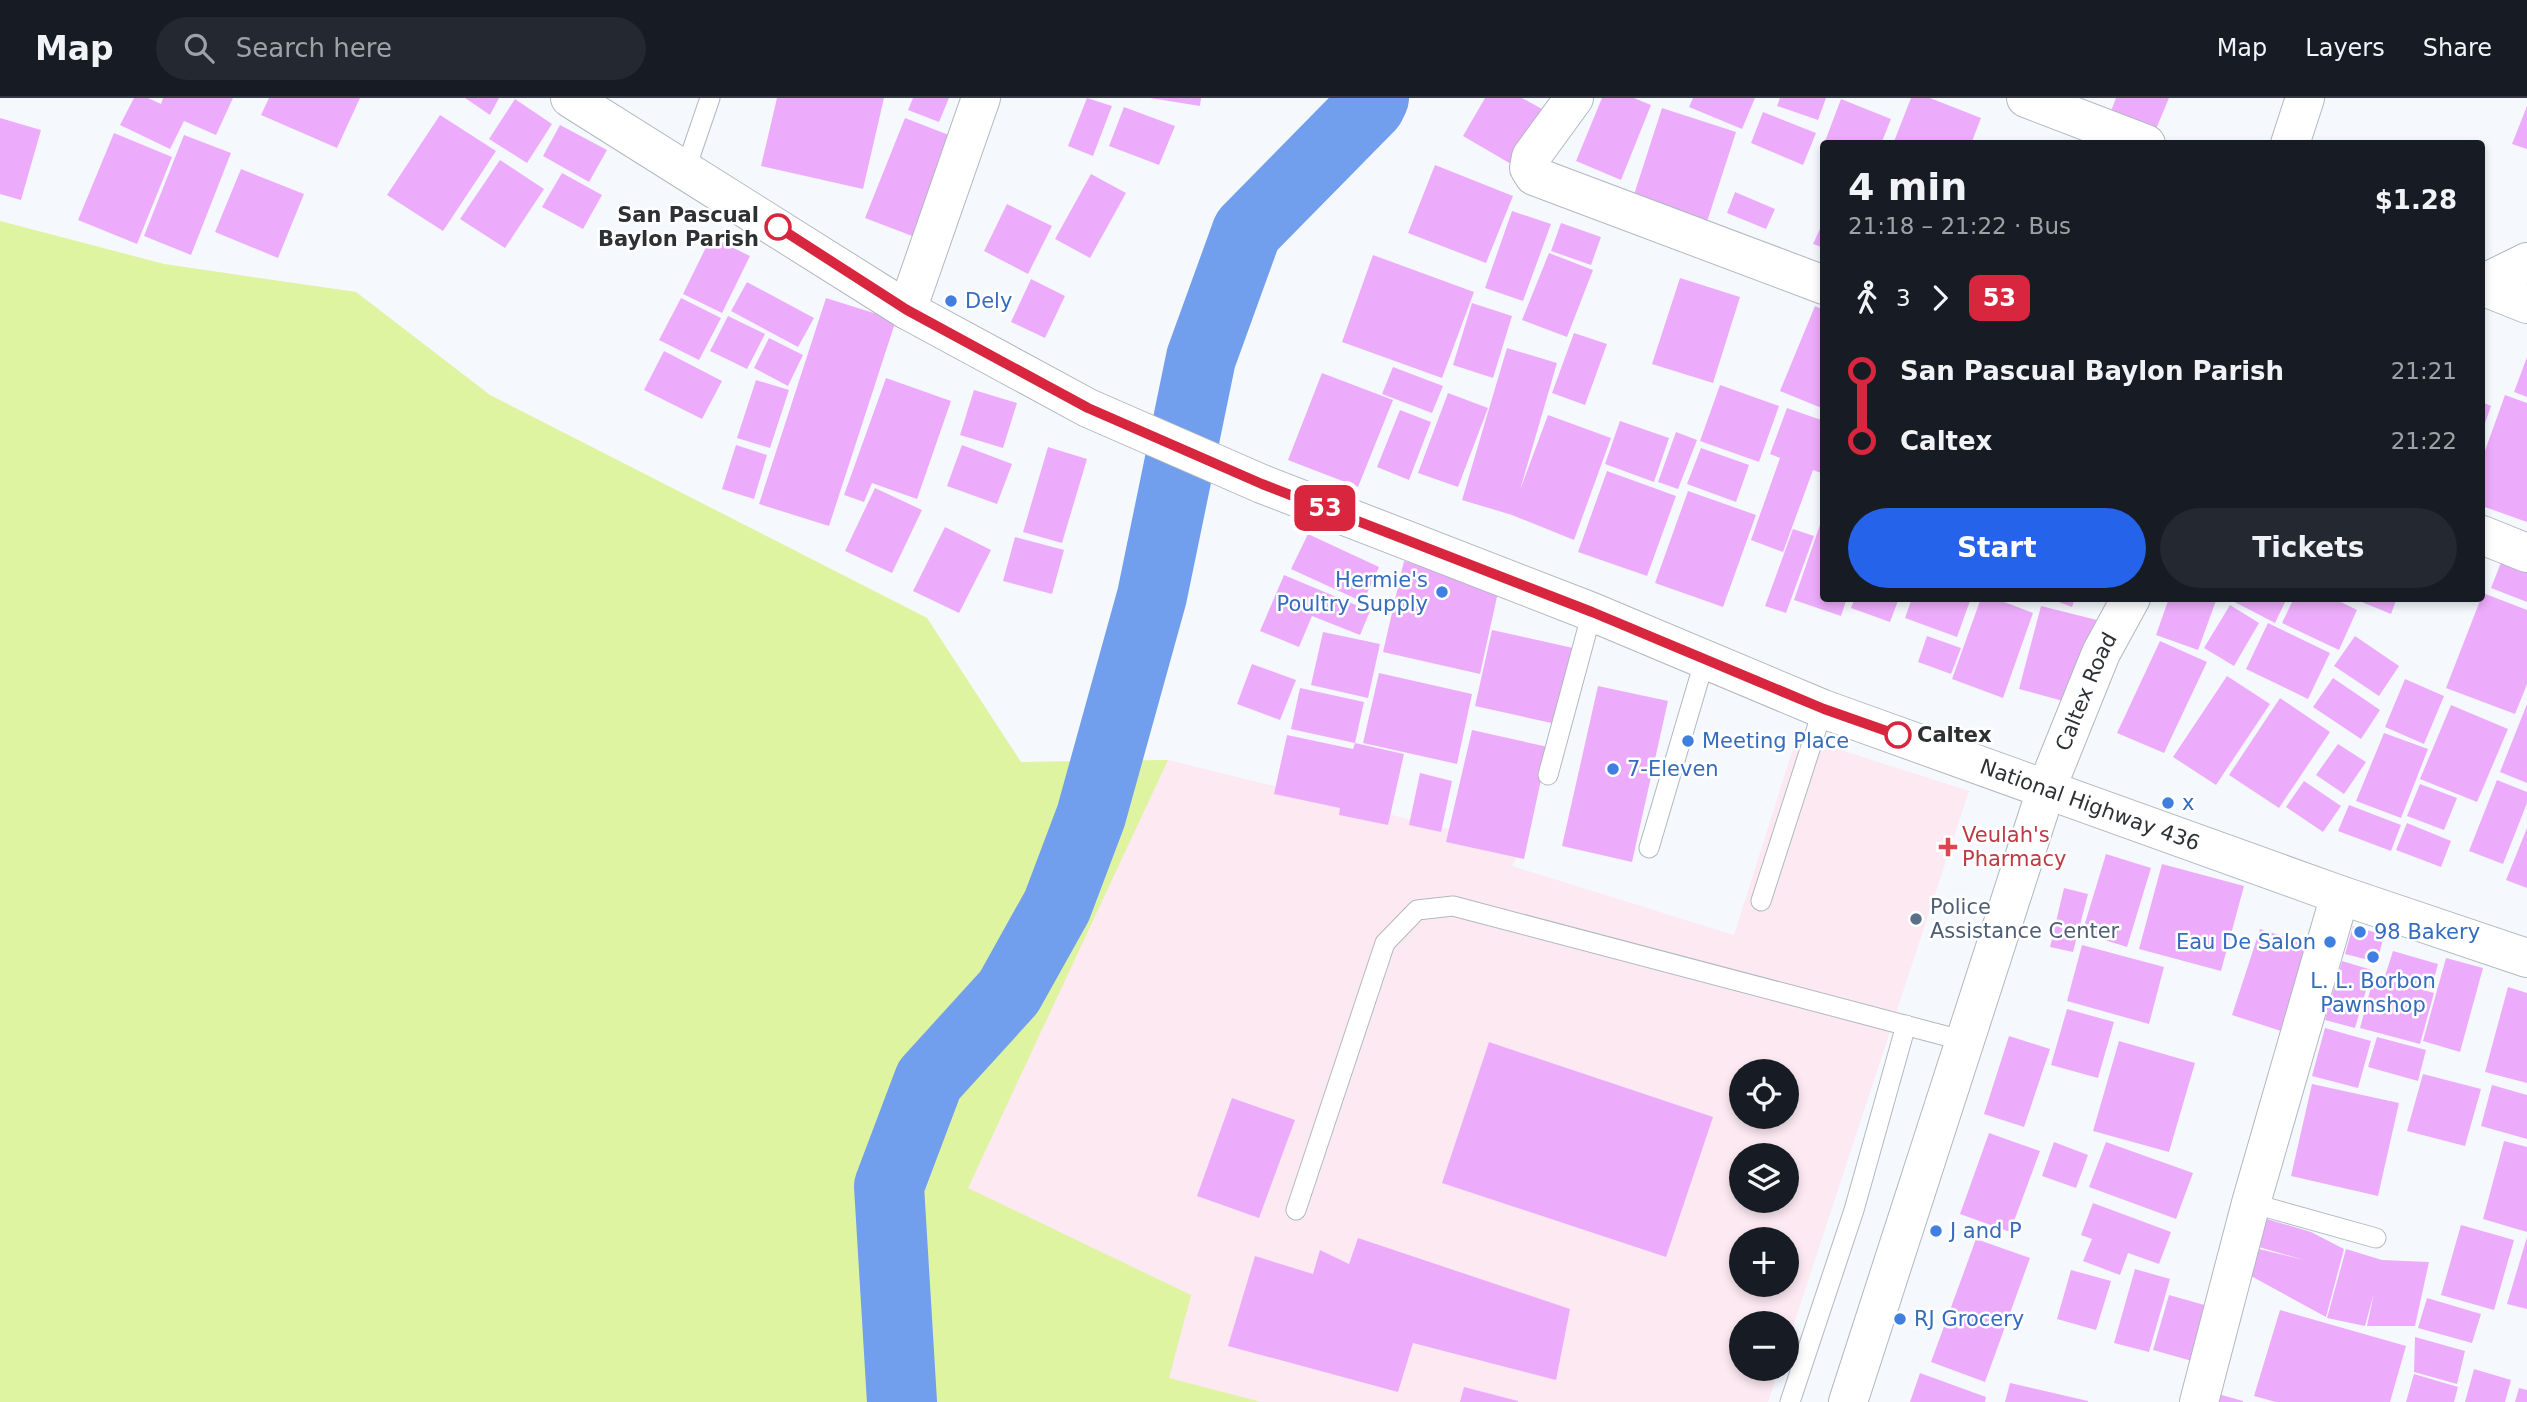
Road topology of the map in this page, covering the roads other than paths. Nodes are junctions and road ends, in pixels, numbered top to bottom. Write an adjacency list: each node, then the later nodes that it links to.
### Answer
1 (570, 98): 9 (street, National Highway 436)
2 (710, 98): 9 (lane)
3 (981, 98): 15 (street)
4 (1574, 98): 11 (street)
5 (2026, 98): 7 (street)
6 (2305, 98): 8 (street)
7 (2136, 140)
8 (2291, 140)
9 (686, 169): 15 (street, National Highway 436)
10 (2527, 261): 12 (street)
11 (1820, 283)
12 (2485, 283)
13 (2485, 286): 14 (street)
14 (2527, 304)
15 (907, 310): 19 (street, National Highway 436)
16 (2485, 536): 17 (street)
17 (2527, 553)
18 (2129, 602): 23 (street, Caltex Road)
19 (1592, 612): 20 (street, National Highway 436); 22 (lane)
20 (1705, 659): 21 (street, National Highway 436); 24 (lane)
21 (1824, 709): 23 (street, National Highway 436); 26 (lane)
22 (1548, 775)
23 (2046, 787): 25 (street, National Highway 436); 29 (street, Caltex Road)
24 (1648, 848)
25 (2340, 895): 27 (street, National Highway 436); 30 (street)
26 (1761, 901)
27 (2527, 958)
28 (1906, 1025): 29 (lane); 31 (lane); 33 (lane)
29 (1965, 1041): 34 (street, Caltex Road)
30 (2251, 1203): 32 (lane); 35 (street)
31 (1296, 1210)
32 (2376, 1238)
33 (1790, 1402)
34 (1848, 1402)
35 (2199, 1402)

